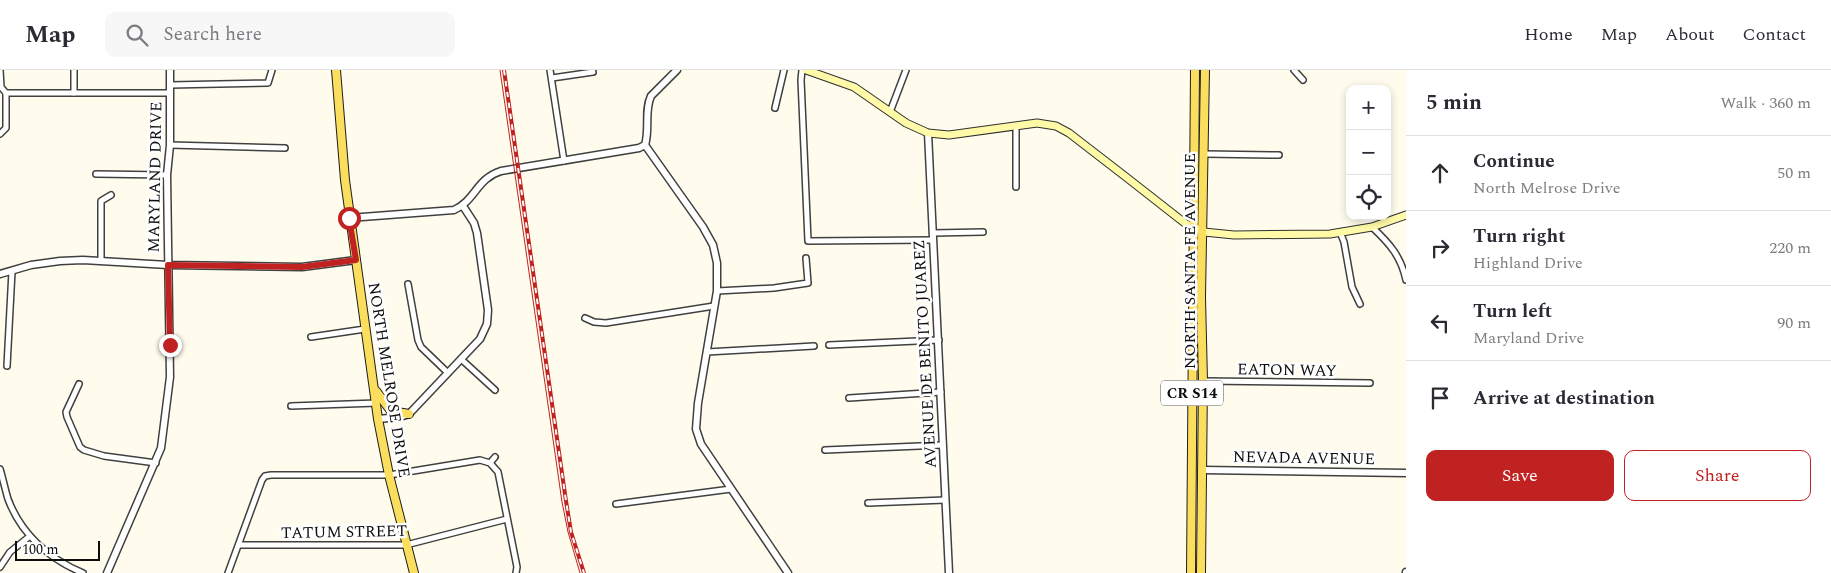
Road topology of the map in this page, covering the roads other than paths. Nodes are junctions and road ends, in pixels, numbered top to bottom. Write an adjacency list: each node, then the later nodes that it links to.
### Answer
1 (0, 70): 20 (street)
2 (74, 70): 21 (street)
3 (170, 70): 19 (street, MARYLAND DRIVE)
4 (272, 70): 19 (street)
5 (336, 70): 40 (main road, NORTH MELROSE DRIVE)
6 (550, 70): 17 (street)
7 (677, 70): 29 (street)
8 (784, 70): 23 (street)
9 (802, 70): 46 (street)
10 (806, 70): 16 (main road)
11 (906, 70): 24 (street)
12 (1195, 70): 42 (main road, NORTH SANTA FE AVENUE / CR S14)
13 (1205, 70): 31 (main road, NORTH SANTA FE AVENUE / CR S14)
14 (1294, 70): 18 (street)
15 (593, 72): 17 (street)
16 (817, 72): 24 (main road)
17 (552, 78): 33 (street)
18 (1303, 80)
19 (170, 85): 22 (street, MARYLAND DRIVE)
20 (6, 93): 21 (street); 27 (street)
21 (74, 93): 22 (street)
22 (170, 93): 28 (street, MARYLAND DRIVE)
23 (775, 108)
24 (890, 112): 26 (main road)
25 (1016, 126): 26 (main road); 36 (street); 42 (main road)
26 (928, 133): 46 (street, AVENUE DE BENITO JUAREZ)
27 (0, 134)
28 (170, 145): 30 (street); 35 (street, MARYLAND DRIVE)
29 (645, 145): 33 (street); 55 (street)
30 (285, 148)
31 (1205, 154): 32 (street); 44 (main road, NORTH SANTA FE AVENUE / CR S14)
32 (1278, 155)
33 (564, 161): 38 (street)
34 (96, 174): 35 (street)
35 (167, 175): 50 (street, MARYLAND DRIVE)
36 (1016, 187)
37 (111, 195): 49 (street)
38 (463, 206): 40 (street); 65 (street)
39 (1406, 215): 41 (main road)
40 (349, 218): 48 (main road, NORTH MELROSE DRIVE)
41 (1372, 227): 45 (main road); 53 (street)
42 (1193, 228): 44 (main road); 92 (main road, NORTH SANTA FE AVENUE / CR S14)
43 (983, 232): 46 (street)
44 (1204, 232): 45 (main road); 68 (main road, NORTH SANTA FE AVENUE / CR S14)
45 (1340, 232): 56 (street)
46 (933, 236): 61 (street, AVENUE DE BENITO JUAREZ)
47 (806, 258): 55 (street)
48 (356, 260): 50 (street); 59 (main road, NORTH MELROSE DRIVE)
49 (101, 261): 50 (street); 51 (street)
50 (168, 265): 83 (street, MARYLAND DRIVE)
51 (12, 271): 52 (street); 66 (street)
52 (0, 274)
53 (1406, 280)
54 (408, 284): 67 (street)
55 (717, 291): 57 (street)
56 (1360, 304)
57 (714, 306): 58 (street); 64 (street)
58 (585, 318)
59 (365, 329): 60 (street); 71 (main road, NORTH MELROSE DRIVE)
60 (311, 338)
61 (939, 340): 62 (street); 73 (street, AVENUE DE BENITO JUAREZ)
62 (829, 345)
63 (814, 346): 64 (street)
64 (707, 352): 88 (street)
65 (461, 359): 67 (street); 72 (street)
66 (7, 366)
67 (448, 373): 77 (street)
68 (1203, 381): 69 (street, EATON WAY); 85 (main road, NORTH SANTA FE AVENUE / CR S14)
69 (1370, 383)
70 (80, 384): 83 (street)
71 (374, 388): 75 (main road, NORTH MELROSE DRIVE); 77 (main road)
72 (495, 390)
73 (941, 392): 74 (street); 79 (street, AVENUE DE BENITO JUAREZ)
74 (849, 398)
75 (377, 403): 76 (street); 78 (main road, NORTH MELROSE DRIVE)
76 (291, 406)
77 (409, 414): 78 (street)
78 (378, 419): 87 (main road, NORTH MELROSE DRIVE)
79 (942, 445): 80 (street); 89 (street, AVENUE DE BENITO JUAREZ)
80 (825, 450)
81 (495, 457): 82 (street)
82 (490, 463): 87 (street); 93 (street)
83 (156, 464): 100 (street, MARYLAND DRIVE)
84 (0, 469): 94 (street)
85 (1202, 470): 86 (street, NEVADA AVENUE); 97 (main road, NORTH SANTA FE AVENUE / CR S14)
86 (1406, 473)
87 (389, 475): 95 (street); 96 (main road, NORTH MELROSE DRIVE)
88 (730, 489): 91 (street); 104 (street)
89 (945, 500): 90 (street); 105 (street, AVENUE DE BENITO JUAREZ)
90 (868, 503)
91 (616, 504)
92 (1192, 508): 97 (main road); 106 (main road, NORTH SANTA FE AVENUE / CR S14)
93 (507, 519): 96 (street, TATUM STREET); 103 (street)
94 (30, 536): 98 (street); 99 (street)
95 (239, 545): 96 (street, TATUM STREET); 101 (street)
96 (406, 545): 102 (main road, NORTH MELROSE DRIVE)
97 (1202, 547): 107 (main road, NORTH SANTA FE AVENUE / CR S14)
98 (0, 567)
99 (83, 573)
100 (107, 573)
101 (228, 573)
102 (414, 573)
103 (516, 573)
104 (788, 573)
105 (949, 573)
106 (1191, 573)
107 (1201, 573)

